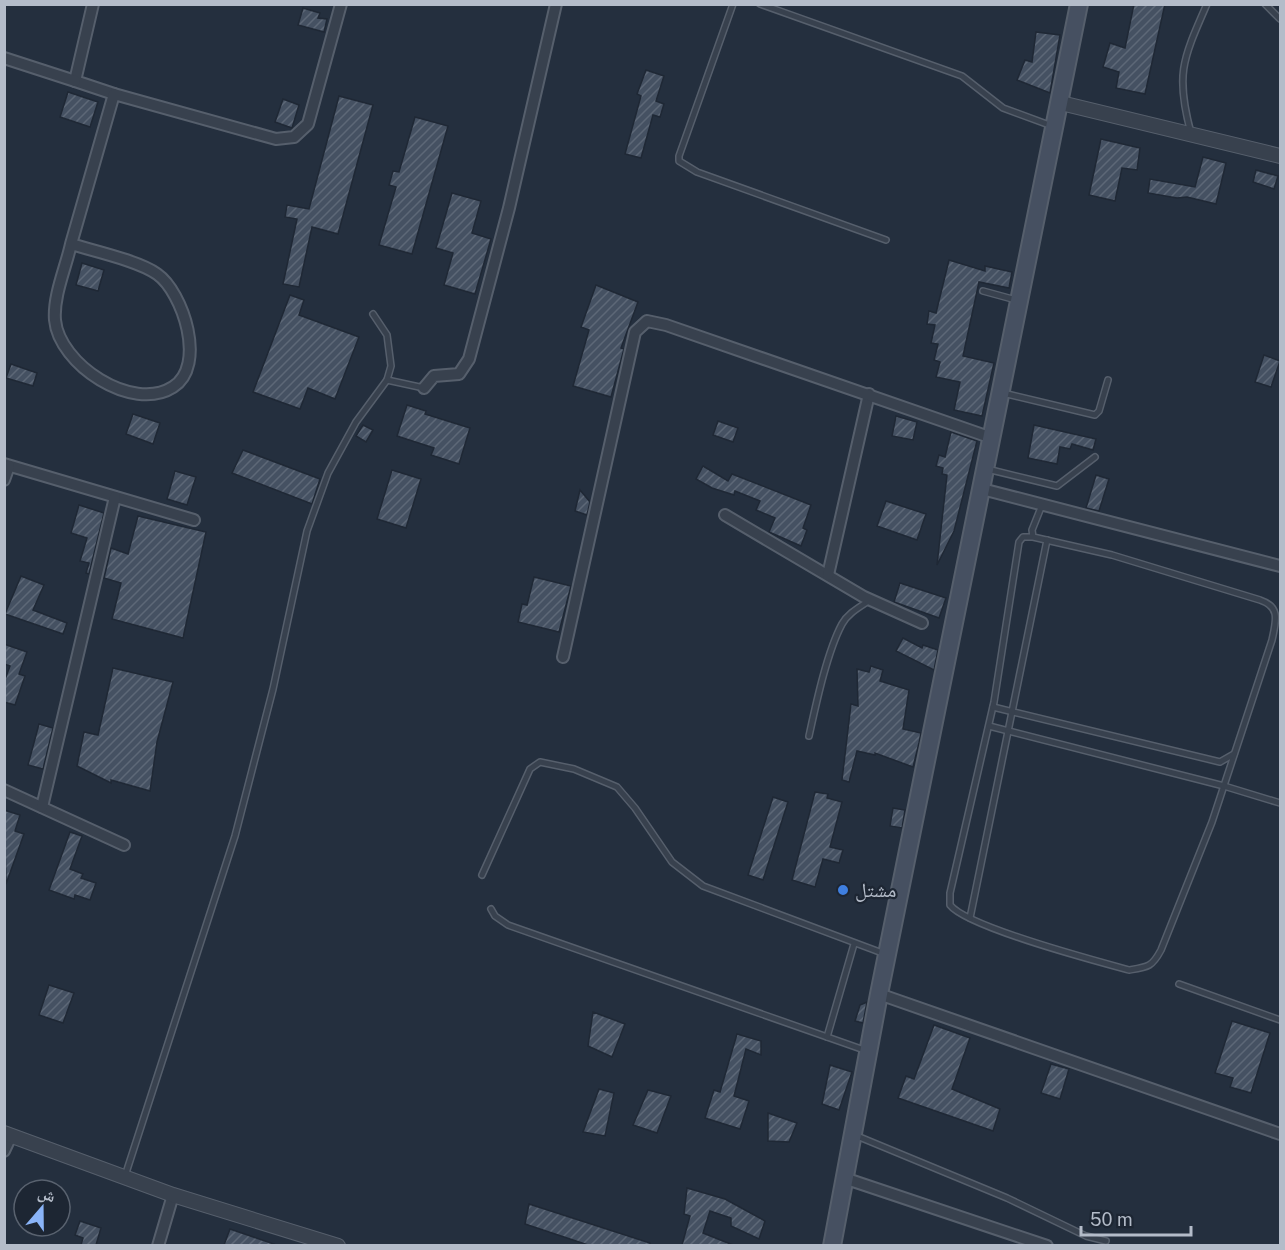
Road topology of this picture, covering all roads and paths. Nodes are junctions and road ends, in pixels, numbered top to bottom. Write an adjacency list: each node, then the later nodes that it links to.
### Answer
1 (93, 4): 11 (street)
2 (341, 4): 12 (street)
3 (556, 4): 24 (street)
4 (733, 4): 17 (lane)
5 (760, 4): 14 (lane)
6 (1079, 4): 13 (main road)
7 (1208, 4): 15 (lane)
8 (1265, 4): 9 (lane)
9 (1281, 19)
10 (4, 58): 11 (street)
11 (75, 81): 12 (street)
12 (114, 94): 18 (street)
13 (1061, 104): 14 (main road); 15 (street)
14 (1056, 128): 20 (main road)
15 (1191, 135): 16 (street)
16 (1281, 156)
17 (886, 240)
18 (71, 244): 18 (street)
19 (983, 291): 20 (lane)
20 (1020, 301): 25 (main road)
21 (373, 314): 22 (lane)
22 (387, 380): 24 (lane); 69 (lane)
23 (1108, 380): 25 (lane)
24 (424, 388)
25 (1001, 393): 27 (main road)
26 (869, 394): 27 (street); 40 (street); 43 (street)
27 (992, 438): 30 (main road)
28 (1095, 457): 30 (lane)
29 (7, 465): 31 (street); 33 (street)
30 (986, 469): 32 (main road)
31 (4, 480)
32 (982, 489): 34 (street); 59 (main road)
33 (115, 497): 36 (street); 53 (street)
34 (1042, 505): 37 (lane); 39 (street)
35 (725, 514): 40 (street)
36 (194, 520)
37 (1033, 537): 38 (lane); 44 (lane)
38 (1047, 540): 45 (lane); 49 (lane)
39 (1281, 566)
40 (828, 575): 41 (street)
41 (870, 600): 42 (street); 48 (lane)
42 (922, 623)
43 (563, 657)
44 (993, 707): 45 (lane); 46 (lane)
45 (1012, 711): 47 (lane); 49 (lane)
46 (989, 726): 47 (lane); 57 (lane)
47 (1008, 731): 50 (lane); 57 (lane)
48 (809, 736)
49 (1236, 752): 50 (lane)
50 (1224, 786): 52 (lane); 57 (lane)
51 (4, 790): 53 (street)
52 (1281, 803)
53 (42, 807): 54 (street)
54 (124, 845)
55 (482, 875): 58 (lane)
56 (491, 909): 63 (lane)
57 (970, 918)
58 (854, 944): 59 (lane); 63 (lane)
59 (887, 955): 61 (main road)
60 (1179, 984): 62 (lane)
61 (879, 994): 64 (main road); 67 (street)
62 (1281, 1020)
63 (827, 1037): 64 (lane)
64 (868, 1051): 66 (main road)
65 (8, 1134): 68 (street); 69 (street)
66 (852, 1134): 70 (main road); 72 (lane)
67 (1281, 1134)
68 (4, 1151)
69 (125, 1177): 71 (street)
70 (844, 1178): 75 (main road); 76 (street)
71 (173, 1195): 73 (street); 74 (street)
72 (1106, 1241)
73 (158, 1245)
74 (338, 1245)
75 (832, 1245)
76 (1047, 1245)

